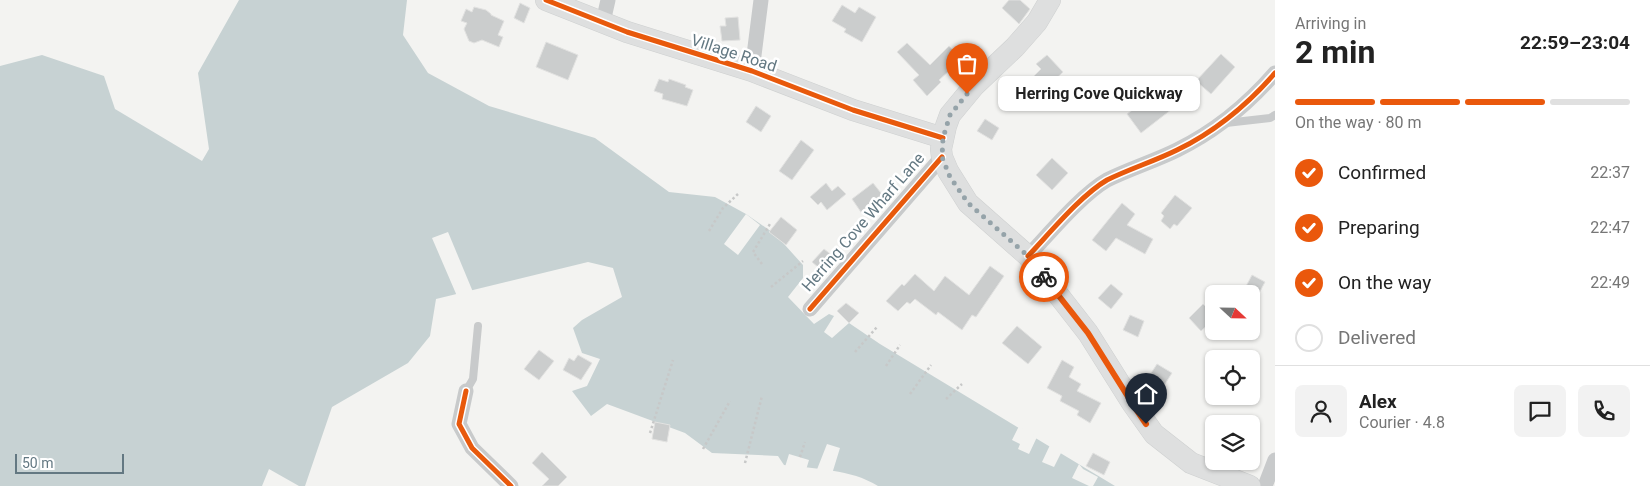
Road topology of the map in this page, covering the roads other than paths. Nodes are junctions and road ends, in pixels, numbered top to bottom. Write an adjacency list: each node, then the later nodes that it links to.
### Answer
1 (546, 0): 5 (main road, Village Road)
2 (608, 0): 5 (street)
3 (761, 0): 6 (street)
4 (1050, 0): 10 (main road)
5 (603, 22): 6 (main road, Village Road)
6 (752, 70): 10 (main road, Village Road)
7 (1274, 75): 9 (street)
8 (1275, 115): 9 (lane)
9 (1220, 123): 11 (street)
10 (942, 148): 11 (main road); 12 (street, Herring Cove Wharf Lane)
11 (1028, 256): 17 (main road)
12 (810, 309)
13 (478, 326): 14 (lane)
14 (466, 391): 16 (street)
15 (1275, 460): 18 (street)
16 (511, 486)
17 (1250, 486)
18 (1264, 486)

